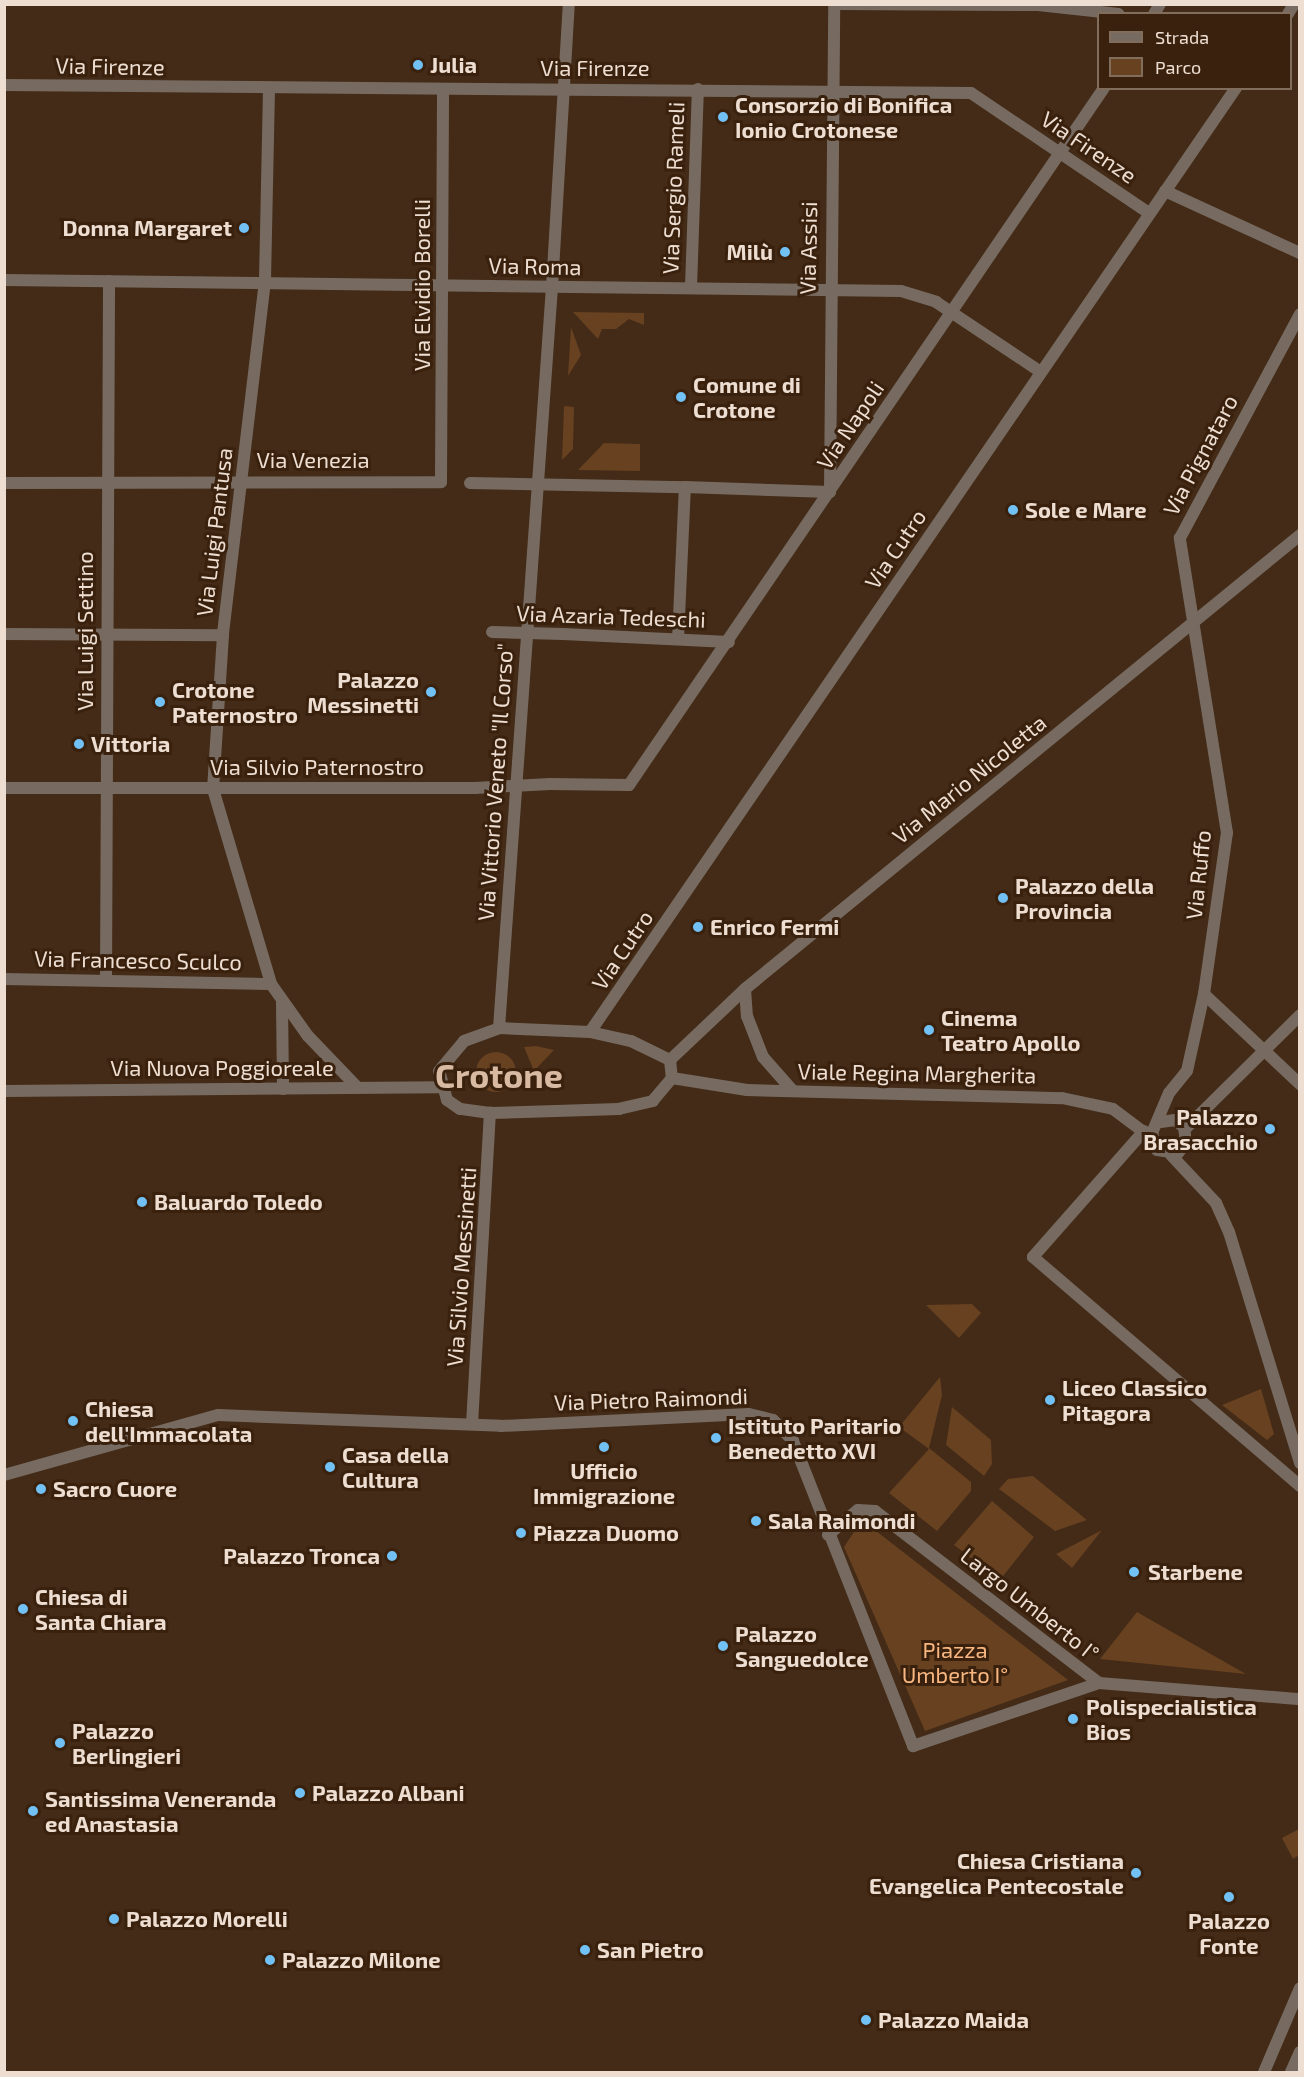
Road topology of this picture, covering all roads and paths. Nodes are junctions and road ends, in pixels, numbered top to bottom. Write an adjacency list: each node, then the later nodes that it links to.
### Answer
1 (569, 4): 5 (street, Via Vittorio Veneto "Il Corso")
2 (834, 5): 3 (street); 11 (street, Via Assisi)
3 (1101, 12)
4 (4, 85): 6 (street, Via Firenze)
5 (561, 88): 7 (street, Via Firenze); 8 (street, Via Firenze); 20 (street, Via Vittorio Veneto "Il Corso")
6 (269, 89): 7 (street, Via Firenze); 18 (street, Via Luigi Pantusa)
7 (443, 89): 19 (street, Via Elvidio Borelli)
8 (698, 89): 11 (street, Via Firenze); 21 (street, Via Sergio Rameli)
9 (1103, 90): 12 (street, Via Napoli)
10 (1235, 90): 13 (street, Via Cutro)
11 (831, 91): 12 (street, Via Firenze); 22 (street, Via Assisi)
12 (1061, 152): 14 (street, Via Firenze); 23 (street, Via Napoli)
13 (1165, 190): 14 (street, Via Cutro); 15 (street)
14 (1149, 213): 25 (street, Via Cutro)
15 (1299, 253)
16 (4, 280): 17 (street, Via Roma)
17 (110, 281): 18 (street, Via Roma); 29 (street, Via Luigi Settino)
18 (265, 281): 19 (street, Via Roma); 26 (street, Via Luigi Pantusa)
19 (443, 285): 20 (street, Via Roma); 27 (street, Via Elvidio Borelli)
20 (552, 287): 21 (street, Via Roma); 31 (street, Via Vittorio Veneto "Il Corso")
21 (691, 287): 22 (street, Via Roma)
22 (829, 290): 23 (street, Via Roma); 33 (street, Via Assisi)
23 (952, 312): 25 (street, Via Roma); 33 (street, Via Napoli)
24 (1299, 314): 35 (street, Via Pignataro)
25 (1041, 372): 56 (street, Via Cutro)
26 (241, 481): 27 (street, Via Venezia); 29 (street, Via Venezia); 40 (street, Via Luigi Pantusa)
27 (441, 482)
28 (4, 483): 29 (street, Via Venezia)
29 (105, 483): 39 (street, Via Luigi Settino)
30 (470, 483): 31 (street)
31 (538, 484): 32 (street); 37 (street, Via Vittorio Veneto "Il Corso")
32 (685, 487): 33 (street); 41 (street)
33 (830, 492): 42 (street, Via Napoli)
34 (1299, 535): 35 (street, Via Mario Nicoletta)
35 (1190, 625): 51 (street, Via Mario Nicoletta); 52 (street, Via Ruffo)
36 (492, 632): 37 (street, Via Azaria Tedeschi)
37 (527, 633): 41 (street, Via Azaria Tedeschi); 44 (street, Via Vittorio Veneto "Il Corso")
38 (4, 634): 39 (street)
39 (106, 635): 40 (street); 46 (street, Via Luigi Settino)
40 (223, 635): 47 (street, Via Luigi Pantusa)
41 (678, 639): 42 (street, Via Azaria Tedeschi)
42 (729, 642): 43 (street, Via Napoli)
43 (629, 785): 44 (street, Via Silvio Paternostro)
44 (516, 786): 47 (street, Via Silvio Paternostro); 55 (street, Via Vittorio Veneto "Il Corso")
45 (4, 788): 46 (street, Via Silvio Paternostro)
46 (106, 789): 47 (street, Via Silvio Paternostro); 49 (street, Via Luigi Settino)
47 (213, 789): 50 (street)
48 (4, 979): 49 (street, Via Francesco Sculco)
49 (106, 980): 50 (street, Via Francesco Sculco)
50 (271, 984): 53 (street)
51 (745, 989): 58 (street, Via Mario Nicoletta); 65 (street)
52 (1204, 994): 57 (street); 67 (street, Via Ruffo)
53 (282, 1003): 62 (street); 63 (street)
54 (1299, 1015): 57 (street)
55 (499, 1028): 56 (street); 61 (street)
56 (590, 1032): 58 (street)
57 (1265, 1050): 60 (street); 68 (street)
58 (670, 1060): 59 (street)
59 (672, 1078): 65 (street, Viale Regina Margherita); 66 (street)
60 (1299, 1084)
61 (440, 1087): 62 (street, Via Nuova Poggioreale); 66 (street)
62 (358, 1088): 63 (street, Via Nuova Poggioreale)
63 (283, 1089): 64 (street, Via Nuova Poggioreale)
64 (4, 1091)
65 (793, 1091): 69 (street, Viale Regina Margherita)
66 (490, 1113): 71 (street, Via Silvio Messinetti)
67 (1161, 1122): 68 (street); 69 (street)
68 (1185, 1130): 70 (street)
69 (1148, 1135): 70 (street); 74 (street)
70 (1171, 1155): 72 (street)
71 (472, 1424): 73 (street, Via Pietro Raimondi); 75 (street, Via Pietro Raimondi)
72 (1299, 1463)
73 (4, 1475)
74 (1299, 1486)
75 (828, 1535): 76 (street, Largo Umberto I°); 76 (street, Largo Umberto I°)
76 (1099, 1683): 77 (street)
77 (1299, 1699)
78 (1299, 1988): 80 (street)
79 (1299, 2052): 81 (street)
80 (1264, 2073)
81 (1291, 2073)

